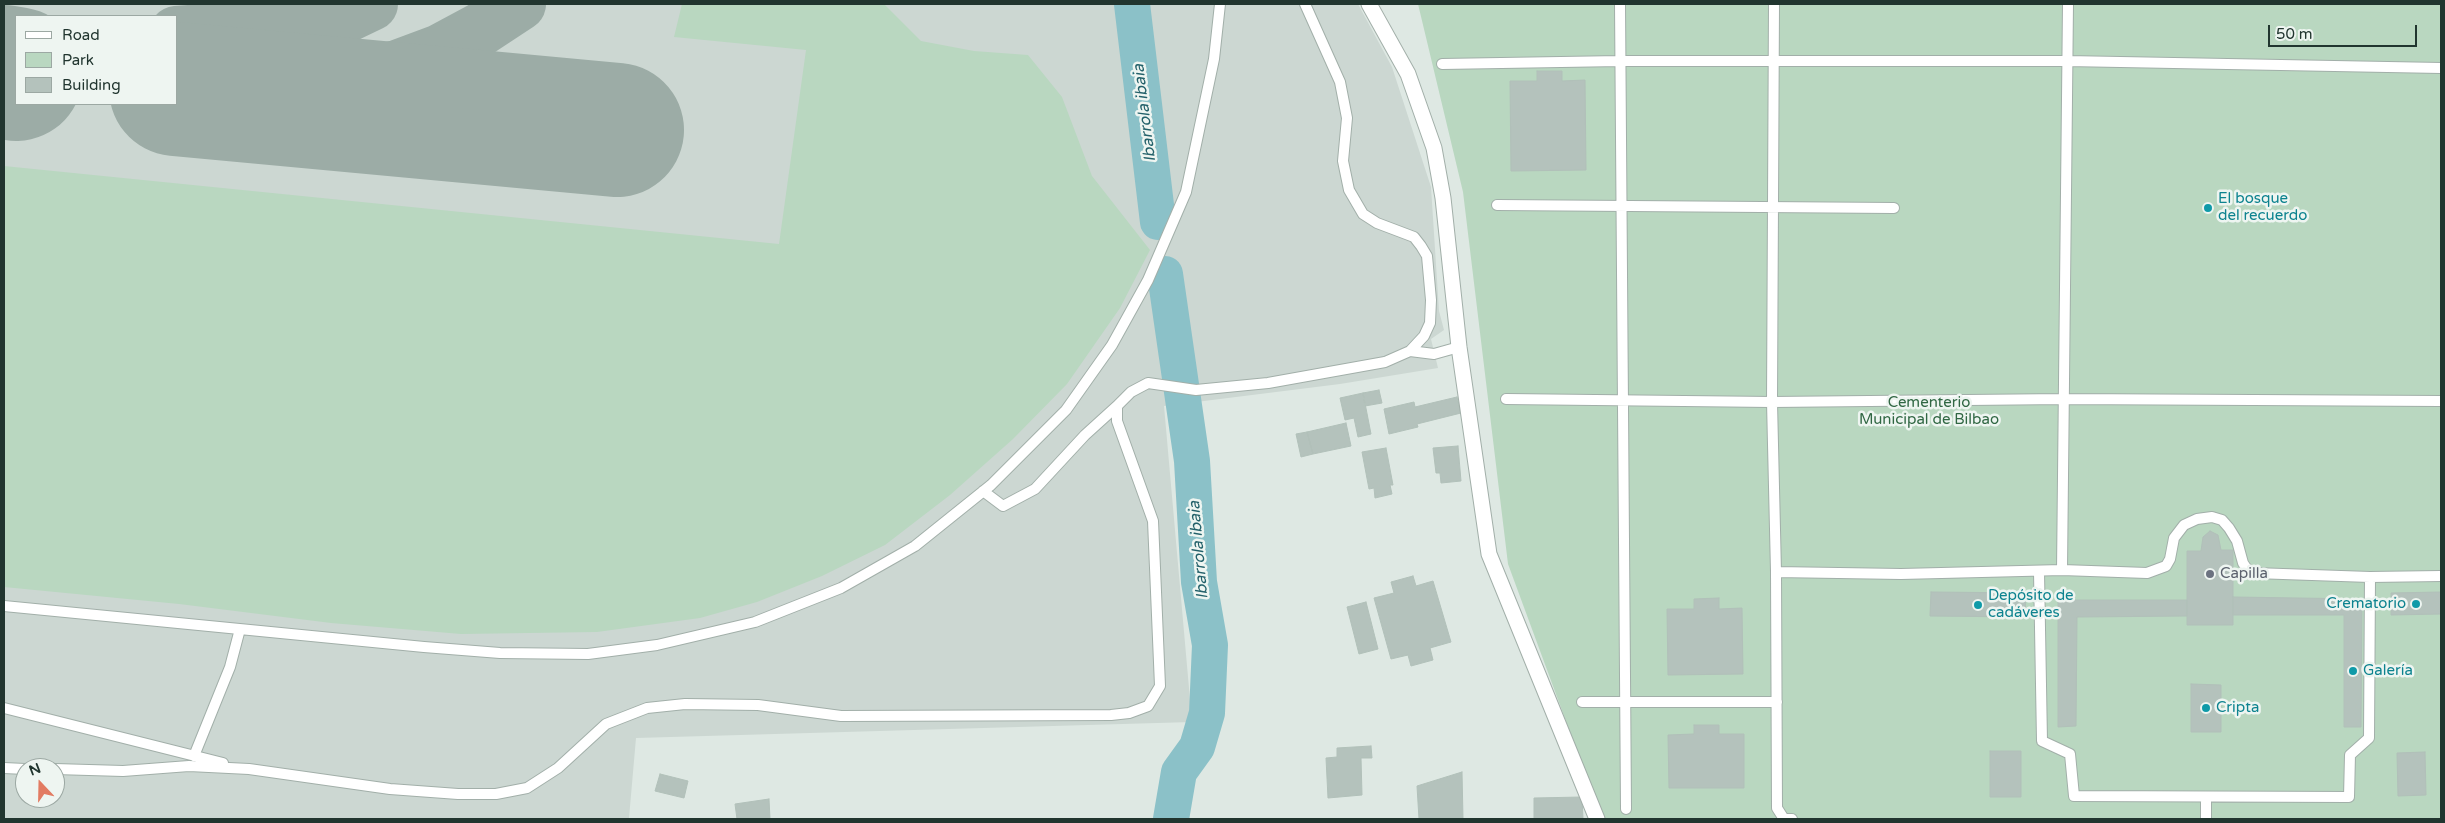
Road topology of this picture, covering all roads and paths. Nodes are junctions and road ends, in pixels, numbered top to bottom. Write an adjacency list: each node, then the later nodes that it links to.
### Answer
1 (1220, 4): 24 (lane)
2 (1305, 4): 17 (lane)
3 (1369, 4): 16 (street)
4 (1620, 4): 7 (lane)
5 (1774, 4): 9 (lane)
6 (2068, 4): 8 (lane)
7 (1620, 61): 9 (lane); 10 (lane); 13 (lane)
8 (2067, 61): 9 (lane); 11 (lane); 20 (lane)
9 (1774, 62): 14 (lane)
10 (1442, 64)
11 (2441, 68)
12 (1496, 205): 13 (lane)
13 (1621, 206): 14 (lane); 19 (lane)
14 (1773, 207): 15 (lane); 22 (lane)
15 (1894, 208)
16 (1459, 347): 17 (lane); 41 (street)
17 (1410, 351): 23 (lane)
18 (1506, 399): 19 (lane)
19 (1622, 399): 22 (lane); 33 (lane)
20 (2064, 399): 21 (lane); 22 (lane); 25 (lane)
21 (2441, 401)
22 (1772, 402): 26 (lane)
23 (1117, 406): 24 (lane); 38 (lane)
24 (984, 491): 31 (lane)
25 (2062, 570): 27 (lane); 29 (lane)
26 (1776, 572): 27 (lane); 34 (lane)
27 (2039, 572): 39 (lane)
28 (2441, 576): 29 (lane)
29 (2370, 577): 39 (lane)
30 (4, 606): 31 (lane)
31 (240, 629): 36 (lane)
32 (1582, 702): 33 (lane)
33 (1625, 702): 34 (lane); 40 (lane)
34 (1777, 702): 42 (lane)
35 (4, 708): 36 (lane)
36 (194, 756): 38 (lane)
37 (65, 769): 38 (lane)
38 (249, 770)
39 (2206, 798): 43 (lane)
40 (1626, 809)
41 (1597, 819)
42 (1792, 819)
43 (2206, 819)

